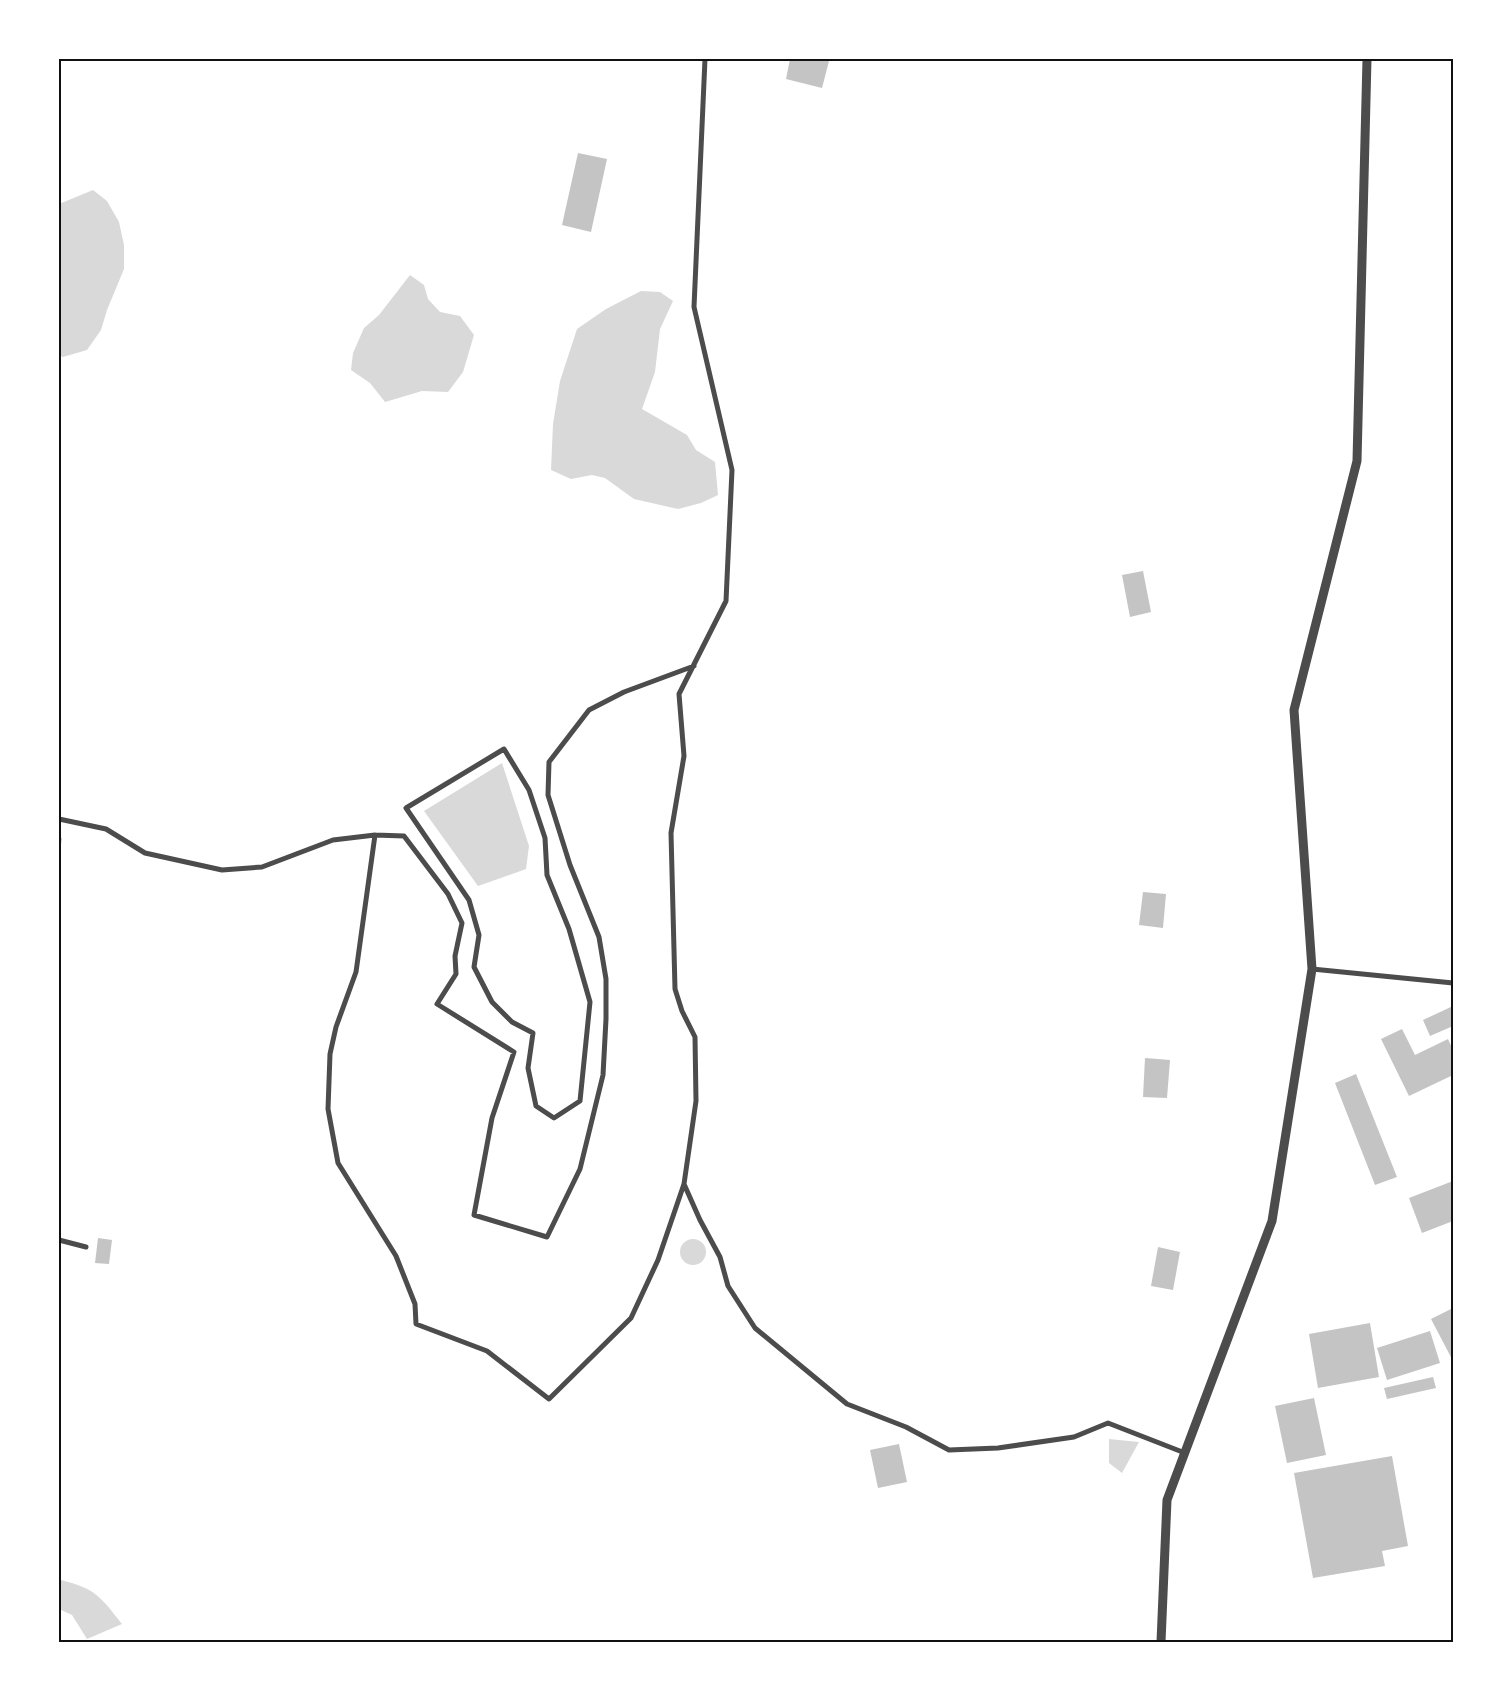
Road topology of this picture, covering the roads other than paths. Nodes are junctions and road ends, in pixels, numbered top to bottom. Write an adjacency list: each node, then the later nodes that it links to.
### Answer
1 (705, 59): 3 (street)
2 (1367, 59): 7 (street)
3 (694, 666): 5 (street); 9 (street)
4 (59, 819): 5 (street)
5 (375, 835): 9 (street)
6 (469, 900): 6 (street)
7 (1312, 969): 8 (street); 12 (street)
8 (1453, 984)
9 (684, 1184): 12 (street)
10 (59, 1240): 11 (street)
11 (86, 1247)
12 (1185, 1453): 13 (street)
13 (1161, 1642)

